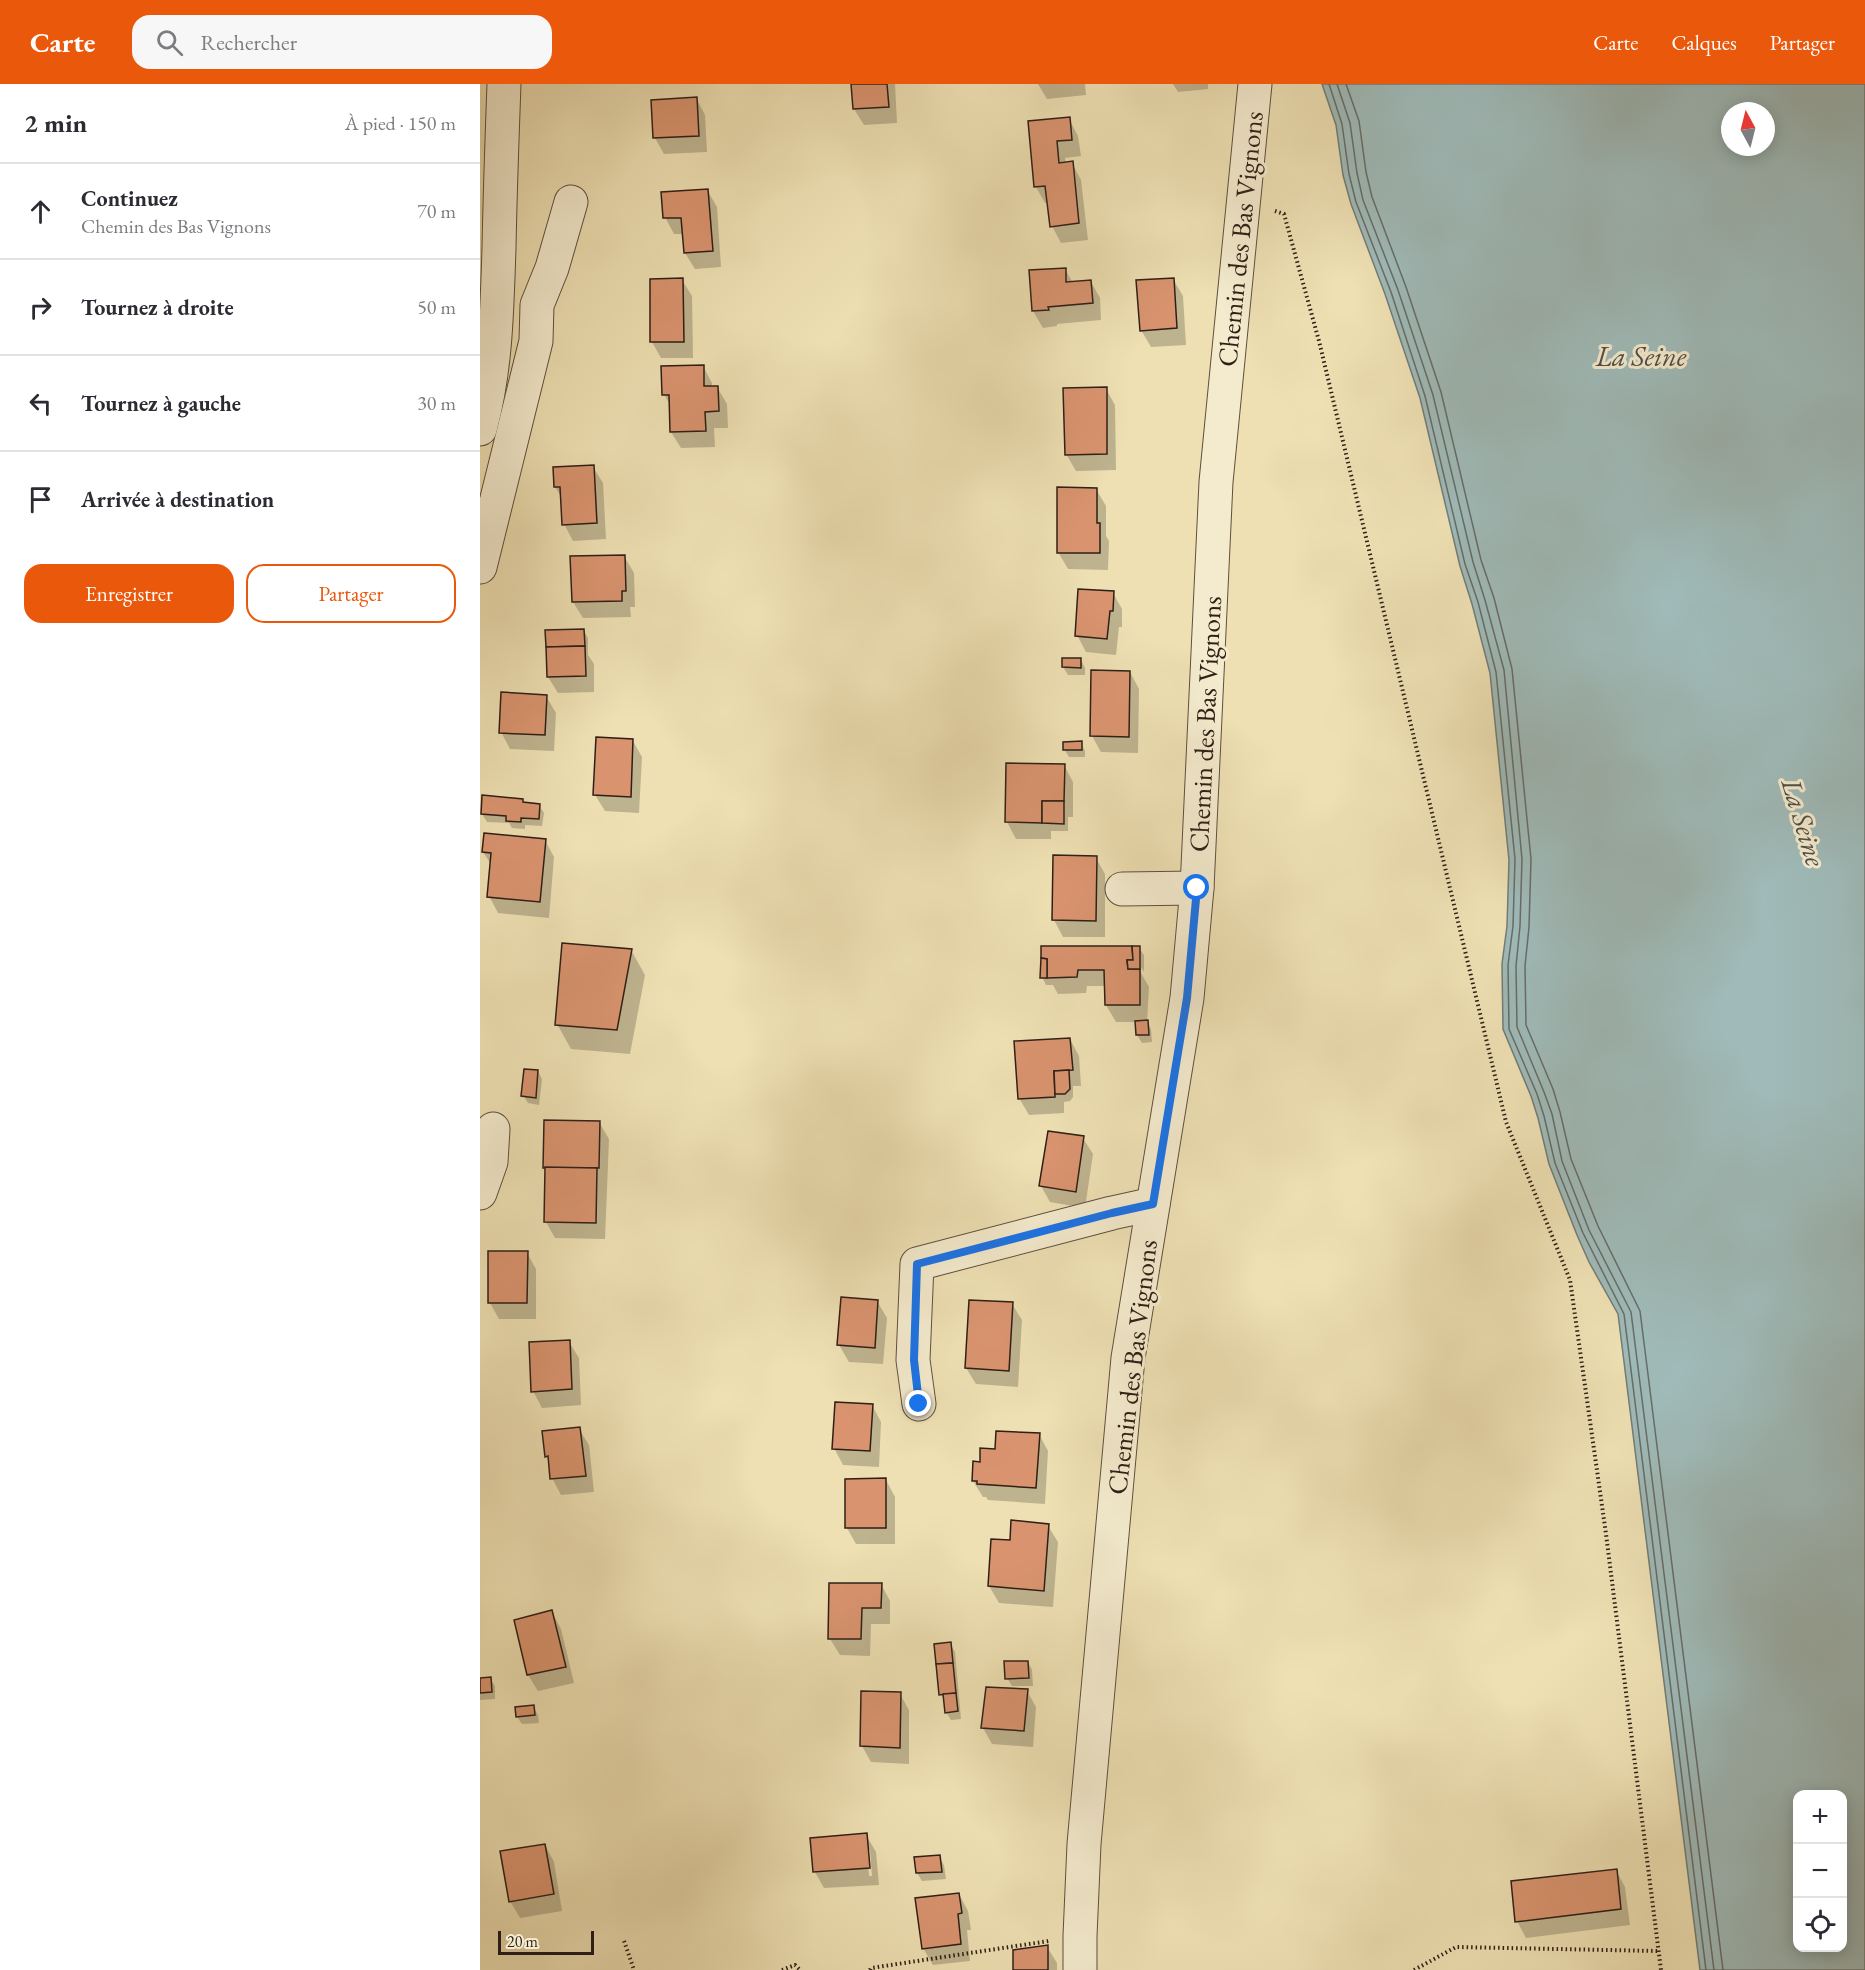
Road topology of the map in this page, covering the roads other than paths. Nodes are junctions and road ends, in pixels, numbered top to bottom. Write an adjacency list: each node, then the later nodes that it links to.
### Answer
1 (504, 84): 4 (street)
2 (1255, 84): 8 (street, Chemin des Bas Vignons)
3 (571, 202): 5 (street)
4 (498, 283): 5 (street); 6 (street)
5 (537, 305): 7 (street)
6 (480, 429)
7 (480, 567)
8 (1197, 888): 9 (street); 12 (street, Chemin des Bas Vignons)
9 (1122, 889)
10 (492, 1129): 11 (street)
11 (480, 1193)
12 (1153, 1204): 13 (street); 14 (street, Chemin des Bas Vignons)
13 (919, 1404)
14 (1080, 1970)

